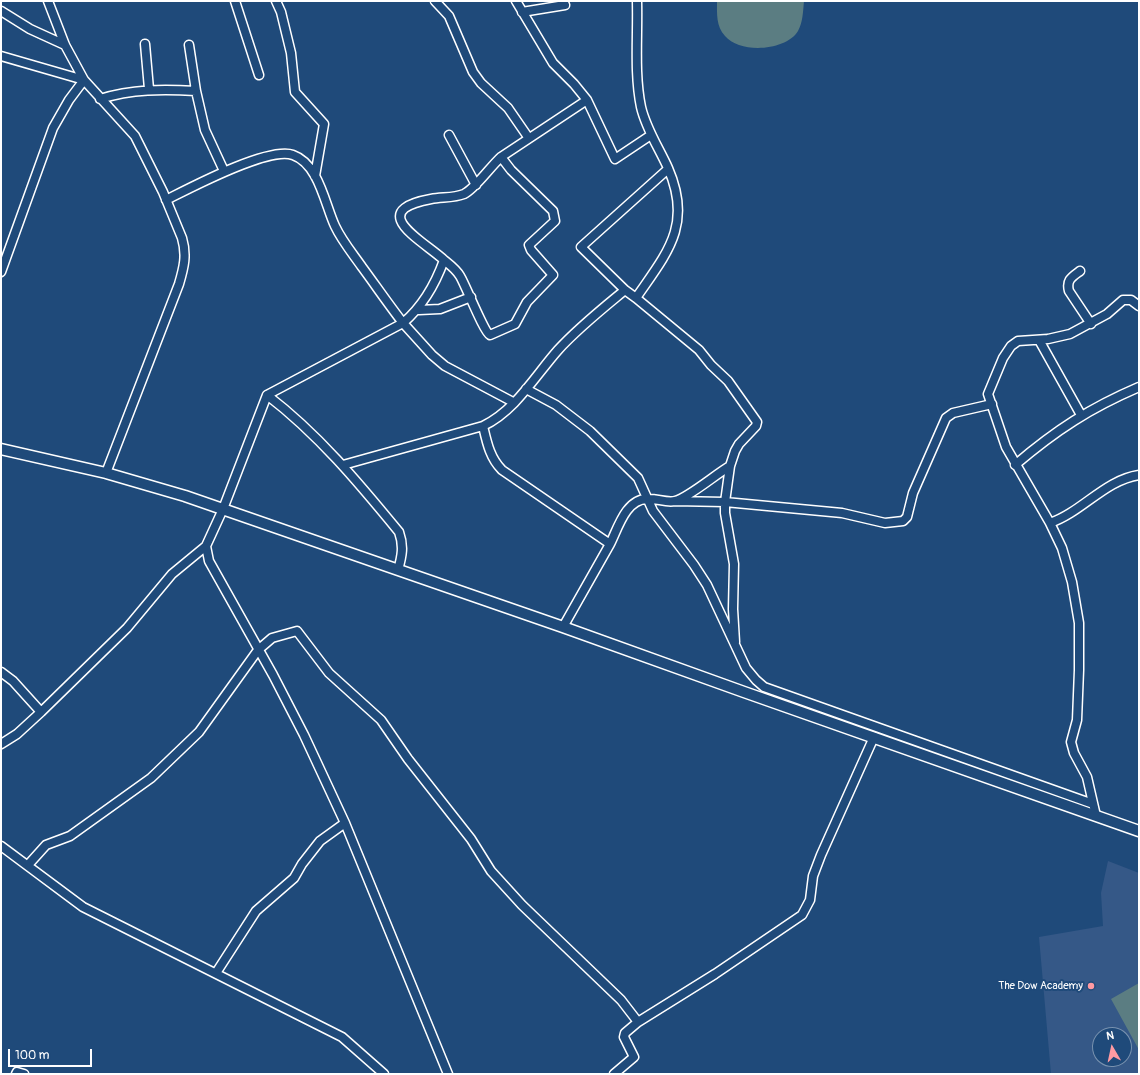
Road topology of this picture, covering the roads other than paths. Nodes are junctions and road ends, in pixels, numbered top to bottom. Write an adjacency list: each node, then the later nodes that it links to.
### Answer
1 (48, 1): 11 (street)
2 (234, 1): 14 (street)
3 (276, 1): 26 (street)
4 (435, 1): 22 (street)
5 (516, 1): 9 (street)
6 (637, 1): 21 (street)
7 (565, 5): 9 (street)
8 (1, 11): 11 (street)
9 (522, 12): 19 (street)
10 (145, 44): 16 (street)
11 (65, 45): 15 (street)
12 (189, 45): 17 (street)
13 (1, 56): 15 (street)
14 (259, 75)
15 (84, 80): 18 (street); 31 (street)
16 (149, 89): 17 (street); 18 (street)
17 (196, 91): 25 (street)
18 (100, 99): 28 (street)
19 (587, 100): 21 (street); 22 (street)
20 (449, 135): 27 (street)
21 (651, 135): 24 (street)
22 (528, 137): 23 (street)
23 (501, 157): 27 (street); 33 (street)
24 (668, 168): 32 (street); 34 (street)
25 (224, 171): 26 (street); 28 (street)
26 (315, 176): 37 (street)
27 (476, 184): 29 (street)
28 (166, 200): 51 (street)
29 (444, 260): 33 (street); 36 (street)
30 (1080, 271): 38 (street)
31 (1, 272)
32 (625, 290): 34 (street); 41 (street)
33 (471, 297): 36 (street)
34 (636, 298): 50 (street)
35 (1139, 306): 38 (street)
36 (419, 310): 37 (street)
37 (403, 323): 42 (street); 43 (street)
38 (1091, 324): 39 (street)
39 (1039, 340): 44 (street); 45 (street)
40 (1139, 387): 45 (street)
41 (526, 388): 43 (street); 53 (street)
42 (267, 395): 48 (street); 56 (street)
43 (513, 402): 46 (street)
44 (992, 404): 49 (street); 55 (street)
45 (1081, 415): 49 (street)
46 (483, 426): 48 (street); 58 (street)
47 (1, 449): 51 (main road)
48 (343, 465): 60 (street)
49 (1015, 465): 57 (street)
50 (730, 466): 54 (street); 55 (street)
51 (106, 473): 56 (main road)
52 (1139, 475): 57 (street)
53 (648, 498): 54 (street); 58 (street); 62 (street)
54 (674, 501): 55 (street)
55 (725, 502): 62 (street)
56 (223, 509): 59 (street); 60 (main road)
57 (1050, 523): 68 (street)
58 (610, 544): 61 (street)
59 (206, 546): 63 (street); 65 (street)
60 (398, 570): 61 (main road)
61 (563, 626): 66 (main road)
62 (735, 643): 68 (street)
63 (258, 650): 70 (street); 73 (street); 75 (street)
64 (1, 672): 65 (street)
65 (42, 712): 67 (street)
66 (874, 736): 69 (main road); 75 (street)
67 (1, 744)
68 (1093, 804): 69 (street)
69 (1096, 816): 71 (main road)
70 (344, 823): 74 (street); 79 (street)
71 (1139, 831)
72 (1, 846): 73 (street)
73 (28, 864): 74 (street)
74 (216, 973): 78 (street)
75 (638, 1022): 80 (street)
76 (16, 1074): 77 (street)
77 (24, 1074)
78 (384, 1074)
79 (448, 1074)
80 (614, 1074)

